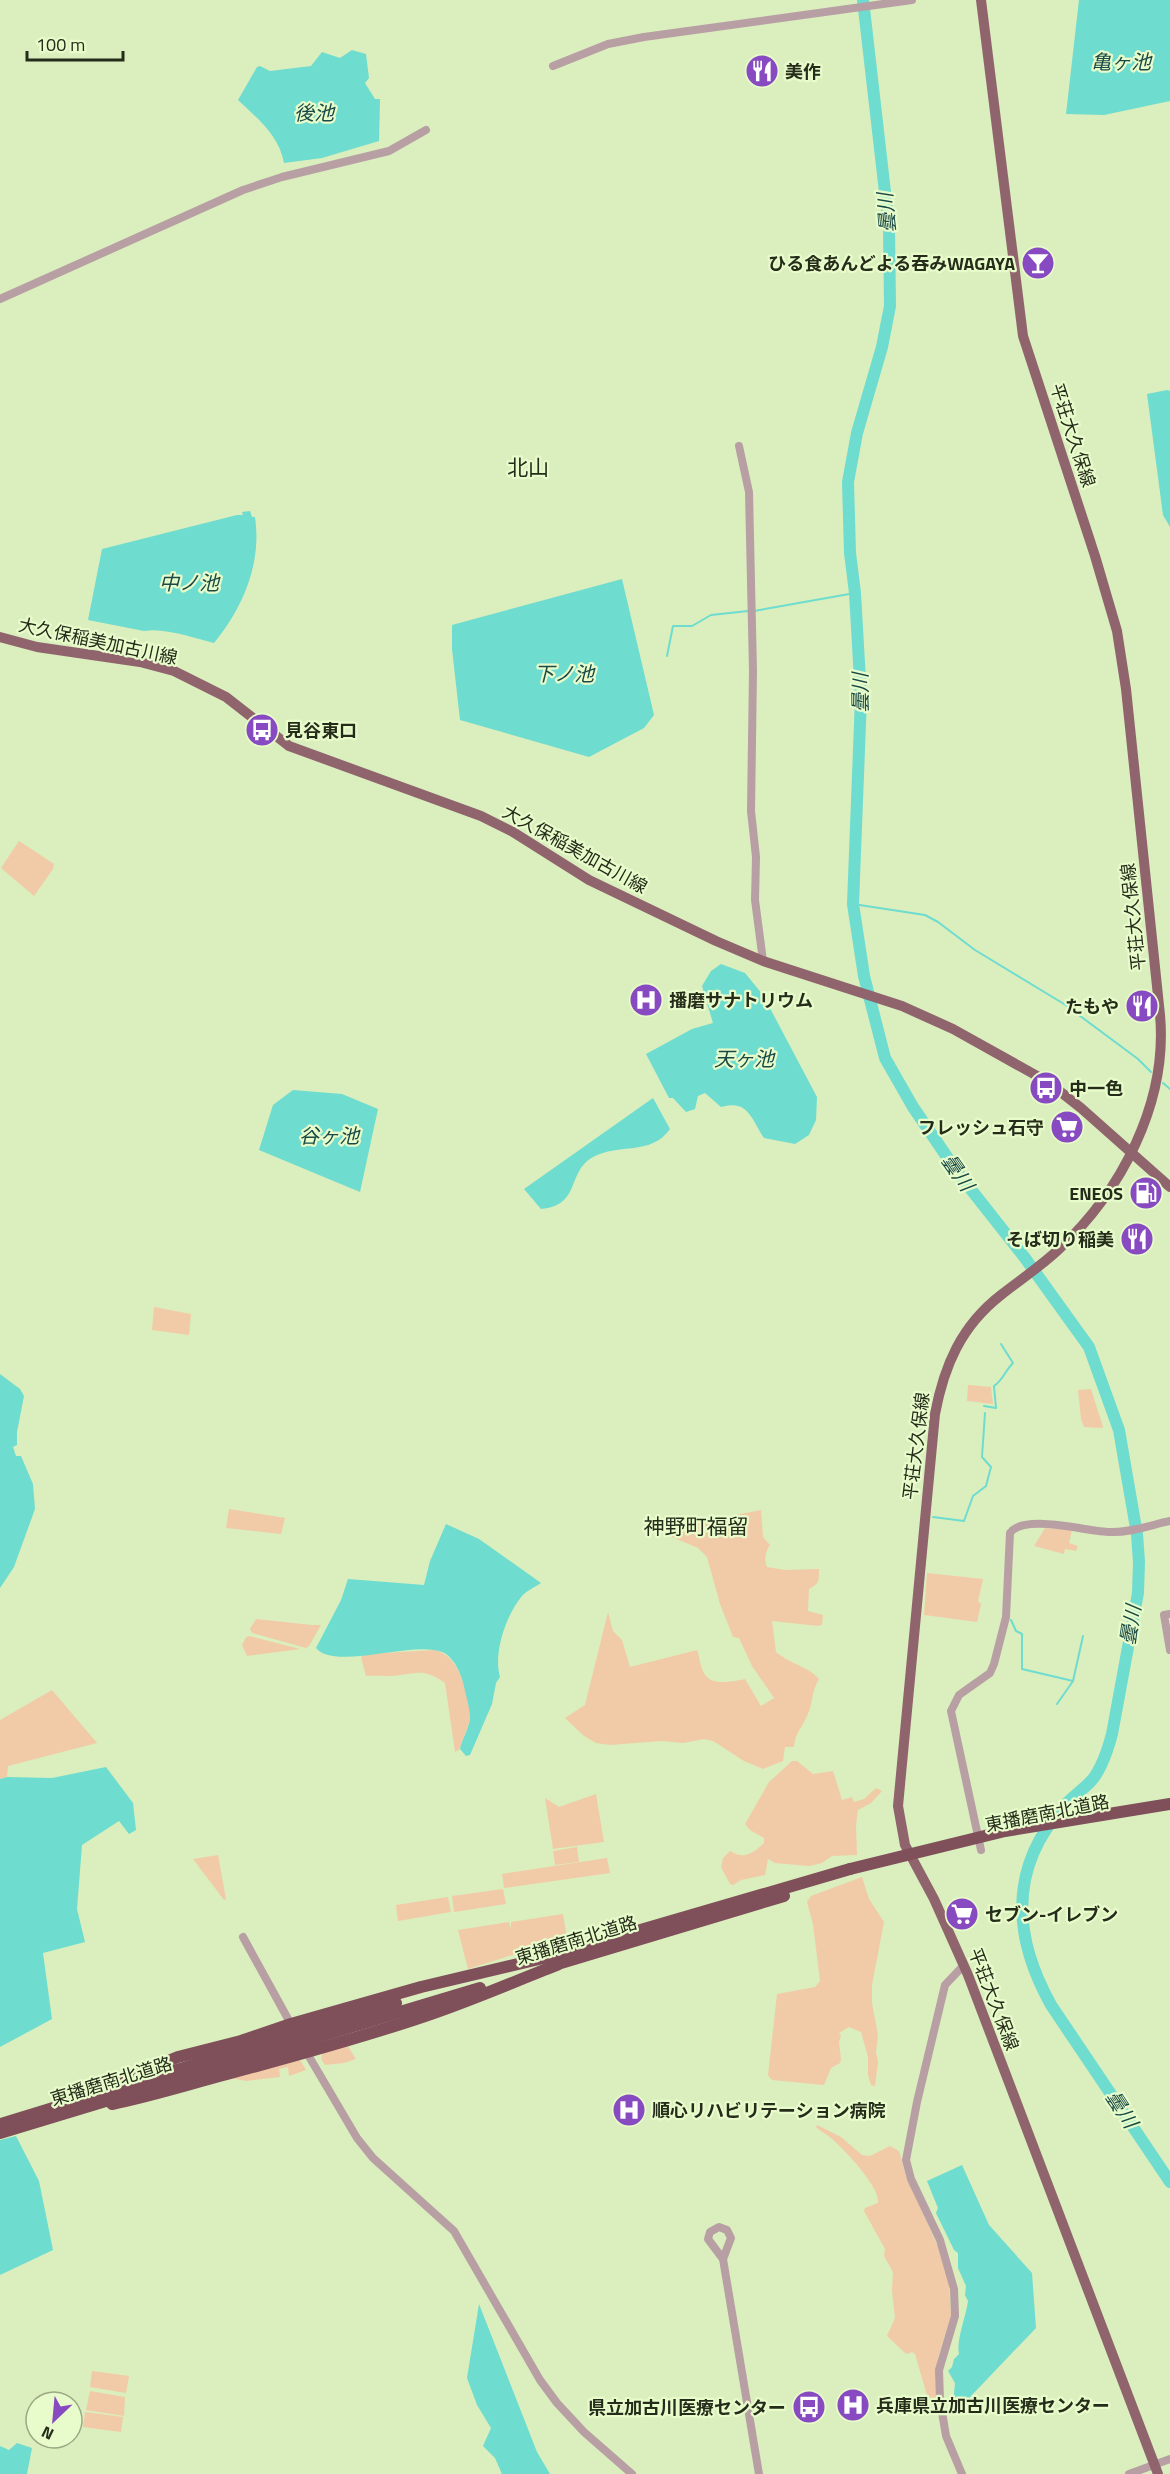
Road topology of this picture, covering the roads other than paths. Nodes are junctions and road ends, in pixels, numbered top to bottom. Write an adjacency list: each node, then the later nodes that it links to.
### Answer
1 (912, 0): 3 (street)
2 (981, 0): 9 (main road, 平荘大久保線)
3 (553, 66)
4 (426, 130): 5 (street)
5 (0, 299)
6 (739, 446): 8 (street)
7 (0, 637): 8 (main road, 大久保稲美加古川線)
8 (763, 961): 9 (main road, 大久保稲美加古川線)
9 (1132, 1153): 10 (main road, 大久保稲美加古川線); 20 (main road, 平荘大久保線)
10 (1170, 1187)
11 (1170, 1521): 16 (street)
12 (1170, 1614): 13 (street)
13 (1170, 1650)
14 (1170, 1804): 17 (highway, 東播磨南北道路, bridge)
15 (1170, 1810): 17 (highway, 東播磨南北道路, bridge)
16 (981, 1850)
17 (850, 1872): 19 (highway, 東播磨南北道路)
18 (243, 1937): 21 (street)
19 (556, 1960): 21 (highway); 22 (highway); 23 (highway, 東播磨南北道路, bridge)
20 (964, 1965): 28 (main road, 平荘大久保線); 31 (street)
21 (291, 2024): 22 (street); 23 (highway, bridge)
22 (307, 2054): 23 (highway, bridge); 29 (street)
23 (64, 2109): 24 (highway, 東播磨南北道路, bridge); 25 (highway, 東播磨南北道路, bridge)
24 (0, 2124)
25 (0, 2133)
26 (723, 2259): 30 (street)
27 (1170, 2459): 28 (street)
28 (1156, 2469): 32 (street)
29 (632, 2474)
30 (759, 2474)
31 (962, 2474)
32 (1129, 2474)

